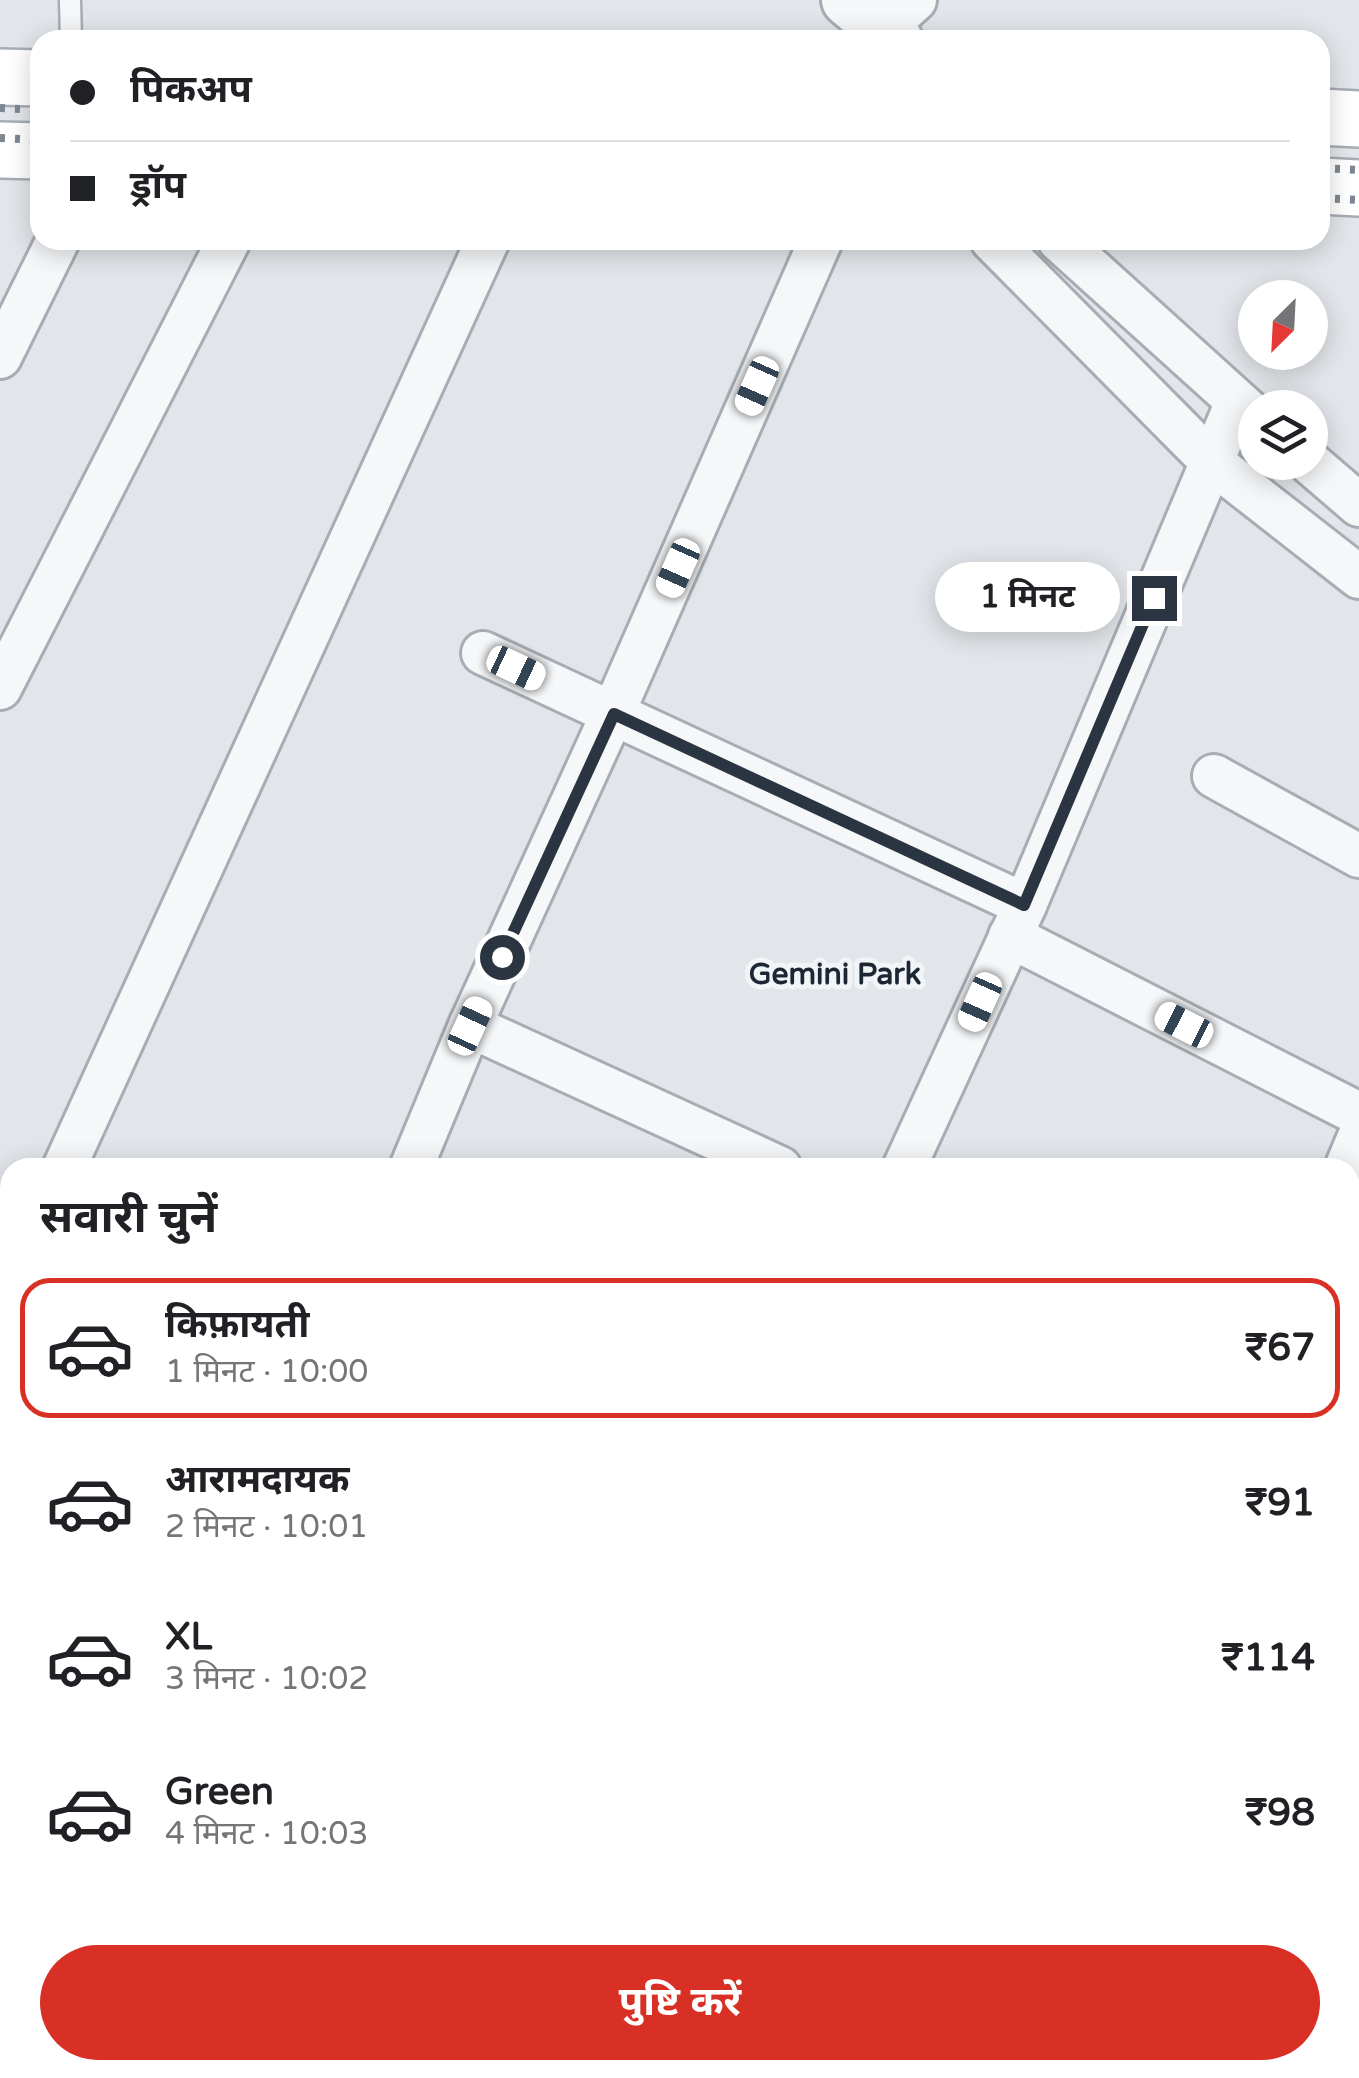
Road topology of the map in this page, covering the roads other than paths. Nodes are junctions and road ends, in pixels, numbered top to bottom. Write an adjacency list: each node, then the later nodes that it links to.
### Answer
1 (70, 0): 2 (lane)
2 (71, 30)
3 (0, 78): 4 (main road)
4 (30, 78)
5 (1330, 117): 6 (main road)
6 (1359, 118)
7 (0, 150): 8 (main road)
8 (30, 150)
9 (1330, 187): 10 (main road)
10 (1359, 188)
11 (53, 250): 17 (street)
12 (224, 250): 25 (street)
13 (483, 250): 32 (street)
14 (817, 250): 26 (street)
15 (1002, 250): 20 (street)
16 (1071, 250): 18 (street)
17 (0, 357)
18 (1238, 403)
19 (1238, 422): 20 (street)
20 (1212, 462): 23 (street); 29 (street)
21 (1328, 478): 22 (street)
22 (1359, 504)
23 (1359, 577)
24 (483, 653): 26 (street)
25 (0, 688)
26 (614, 714): 29 (street); 30 (street)
27 (1214, 776): 28 (street)
28 (1359, 856)
29 (1017, 921): 31 (street); 35 (street)
30 (470, 1026): 33 (street); 34 (street)
31 (1359, 1114)
32 (69, 1158)
33 (414, 1158)
34 (758, 1158)
35 (909, 1158)

